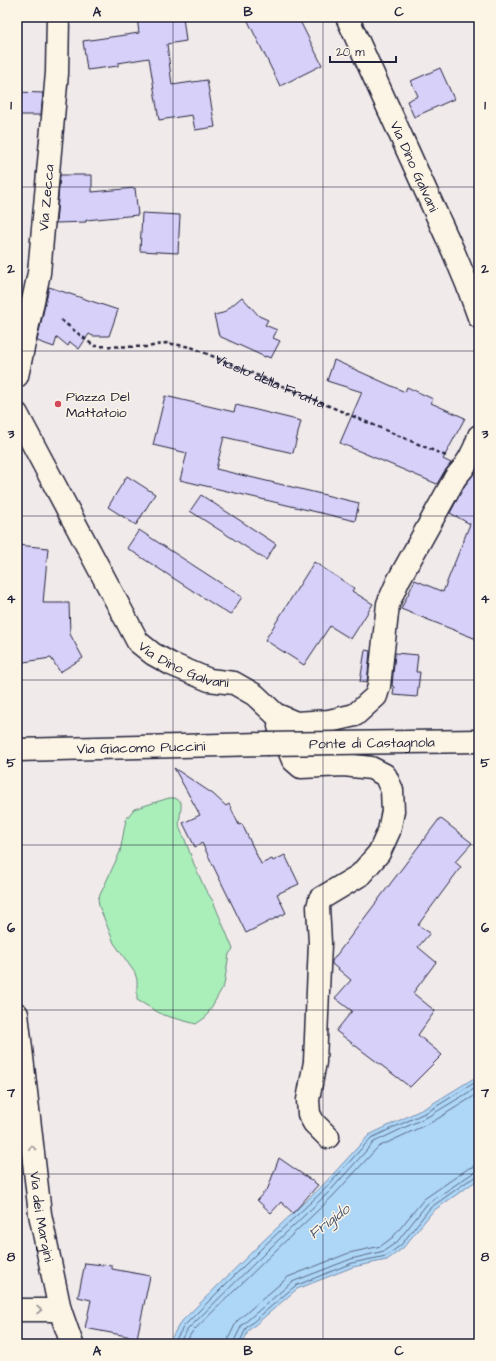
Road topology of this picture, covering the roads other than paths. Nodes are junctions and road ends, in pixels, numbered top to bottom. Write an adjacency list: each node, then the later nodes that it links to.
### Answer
1 (58, 17): 4 (street, Via Zecca)
2 (346, 17): 3 (street, Via Dino Galvani)
3 (479, 317)
4 (17, 376)
5 (17, 414): 8 (street, Via Dino Galvani)
6 (479, 436): 7 (street, Via Dino Galvani)
7 (473, 462): 8 (street, Via Dino Galvani)
8 (275, 714): 13 (street)
9 (479, 741): 10 (street, Ponte di Castagnola, bridge)
10 (266, 744): 11 (street, Via Giacomo Puccini)
11 (17, 750)
12 (17, 1014): 15 (street, Via dei Margini, one-way to 12)
13 (328, 1137)
14 (17, 1310): 15 (street, one-way to 15)
15 (60, 1310): 16 (street, Via dei Margini)
16 (72, 1344)

